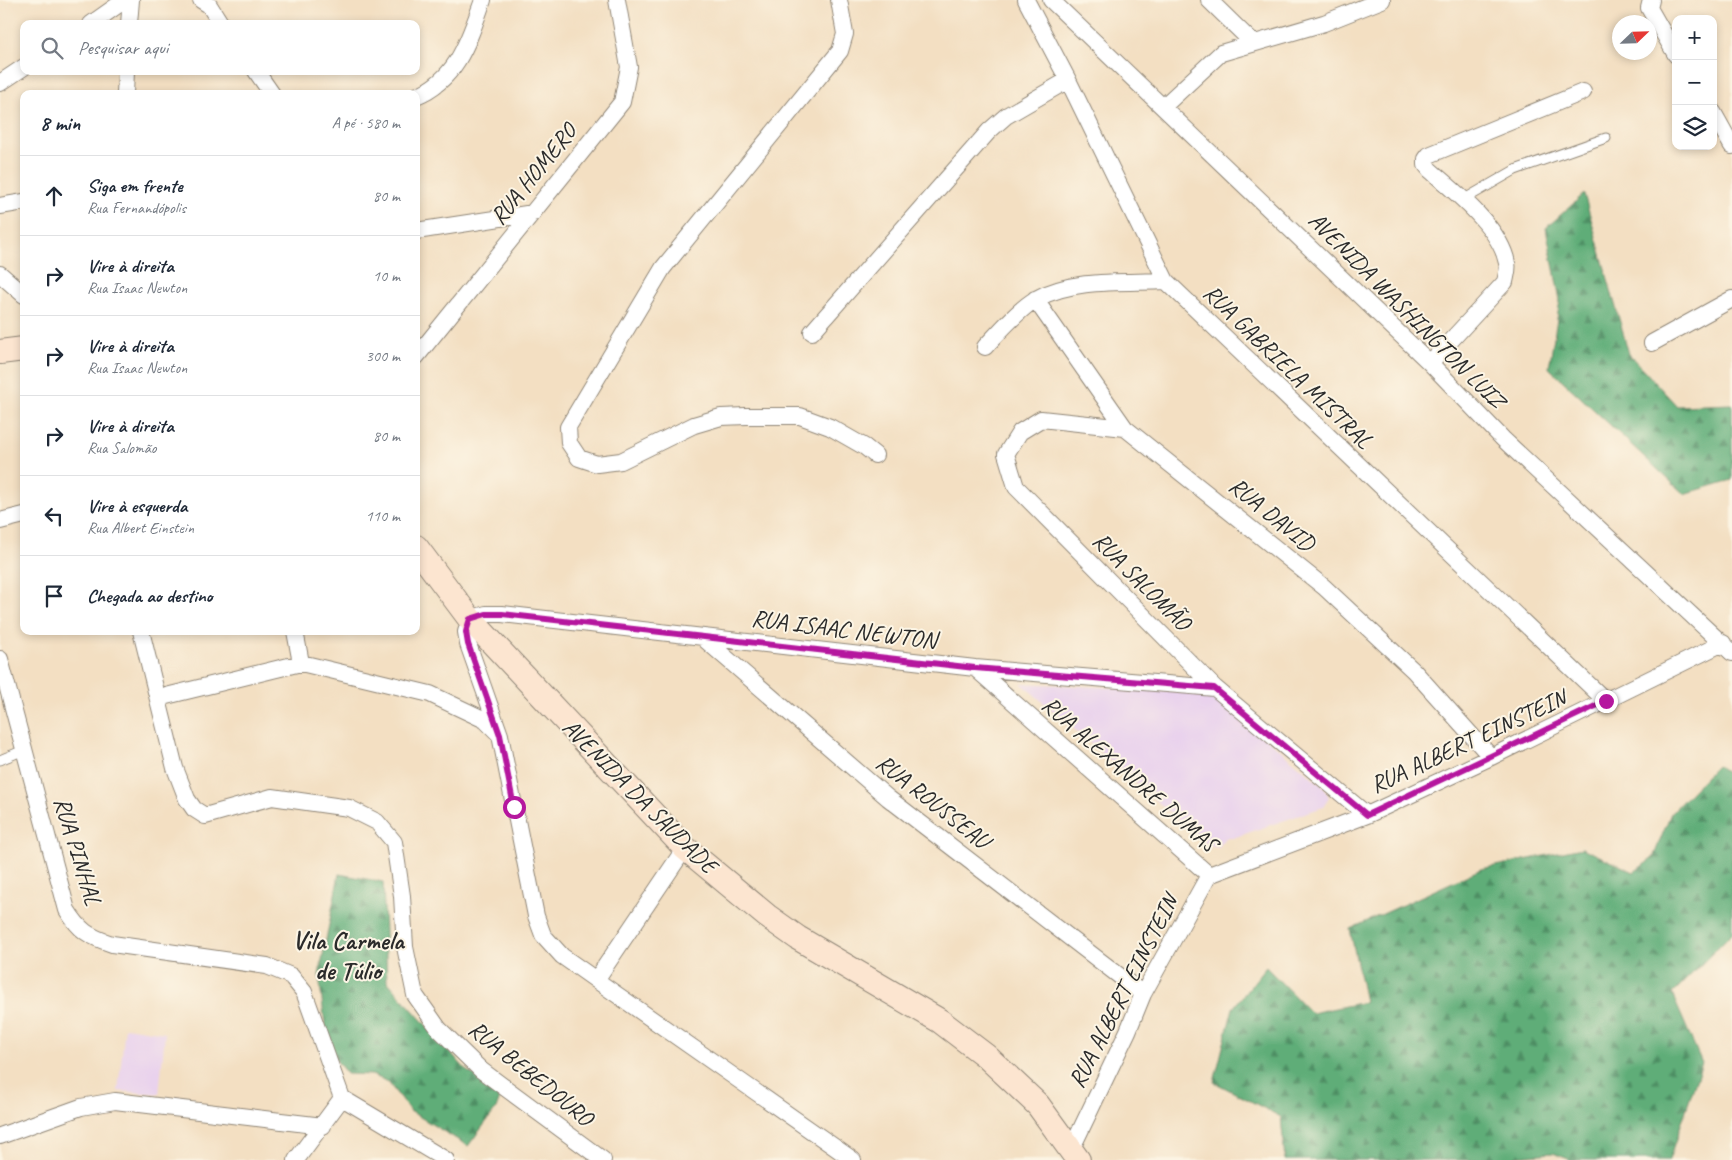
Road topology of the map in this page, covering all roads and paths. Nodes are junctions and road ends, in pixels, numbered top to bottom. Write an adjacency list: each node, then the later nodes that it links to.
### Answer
1 (125, 0): 12 (street)
2 (131, 0): 13 (street)
3 (483, 0): 25 (street)
4 (617, 0): 33 (street, RUA HOMERO)
5 (839, 0): 46 (street)
6 (1026, 0): 20 (street, RUA GABRIELA MISTRAL)
7 (1051, 0): 26 (street, AVENIDA WASHINGTON LUIZ)
8 (1209, 0): 15 (street)
9 (1382, 0): 15 (street)
10 (1651, 0): 16 (street)
11 (209, 2): 14 (street)
12 (97, 20)
13 (129, 20)
14 (219, 20)
15 (1252, 42): 26 (street)
16 (1672, 48)
17 (20, 70): 21 (street)
18 (126, 75): 22 (street)
19 (259, 75): 23 (street)
20 (1068, 80): 36 (street, RUA GABRIELA MISTRAL); 40 (street)
21 (0, 83)
22 (125, 90)
23 (269, 90)
24 (1584, 92): 30 (street)
25 (420, 94)
26 (1164, 106): 44 (street, AVENIDA WASHINGTON LUIZ)
27 (1717, 119): 29 (street)
28 (1606, 138): 30 (lane)
29 (1732, 146)
30 (1463, 200): 44 (street)
31 (20, 203): 32 (street)
32 (0, 206)
33 (533, 213): 34 (street); 43 (street, RUA HOMERO)
34 (420, 230)
35 (0, 274): 37 (street)
36 (1166, 281): 39 (street); 60 (street, RUA GABRIELA MISTRAL)
37 (20, 292)
38 (1732, 299): 41 (street)
39 (1035, 300): 42 (street); 45 (street, RUA DAVID)
40 (812, 332)
41 (1652, 343)
42 (985, 347)
43 (420, 352)
44 (1430, 363): 54 (street, AVENIDA WASHINGTON LUIZ)
45 (1125, 428): 58 (street, RUA SALOMÃO); 63 (street, RUA DAVID)
46 (875, 455)
47 (20, 516): 48 (street)
48 (0, 521)
49 (420, 552): 50 (main road, AVENIDA DA SAUDADE)
50 (470, 619): 53 (street, RUA ISAAC NEWTON); 61 (street); 66 (main road, AVENIDA DA SAUDADE)
51 (142, 635): 59 (street)
52 (296, 635): 56 (street)
53 (702, 637): 57 (street, RUA ISAAC NEWTON); 69 (street, RUA ROUSSEAU)
54 (1728, 648): 60 (street, RUA ALBERT EINSTEIN)
55 (0, 658): 62 (street, RUA PINHAL)
56 (301, 663): 59 (street); 61 (street)
57 (975, 668): 58 (street, RUA ISAAC NEWTON); 67 (street, RUA ALEXANDRE DUMAS)
58 (1214, 688): 65 (street, RUA SALOMÃO)
59 (158, 698): 76 (street, RUA BEBEDOURO)
60 (1606, 701): 63 (street, RUA ALBERT EINSTEIN)
61 (500, 735): 68 (street)
62 (24, 750): 64 (lane); 70 (street, RUA PINHAL)
63 (1491, 757): 65 (street, RUA ALBERT EINSTEIN)
64 (0, 760)
65 (1367, 815): 67 (street, RUA ALBERT EINSTEIN)
66 (685, 848): 68 (street); 73 (main road, AVENIDA DA SAUDADE)
67 (1209, 875): 69 (street, RUA ALBERT EINSTEIN)
68 (596, 980): 77 (street)
69 (1143, 994): 73 (street, RUA ALBERT EINSTEIN)
70 (342, 1098): 71 (street); 75 (street)
71 (323, 1126): 72 (street); 74 (street)
72 (0, 1136)
73 (1072, 1158)
74 (296, 1160)
75 (446, 1160)
76 (602, 1160)
77 (853, 1160)

